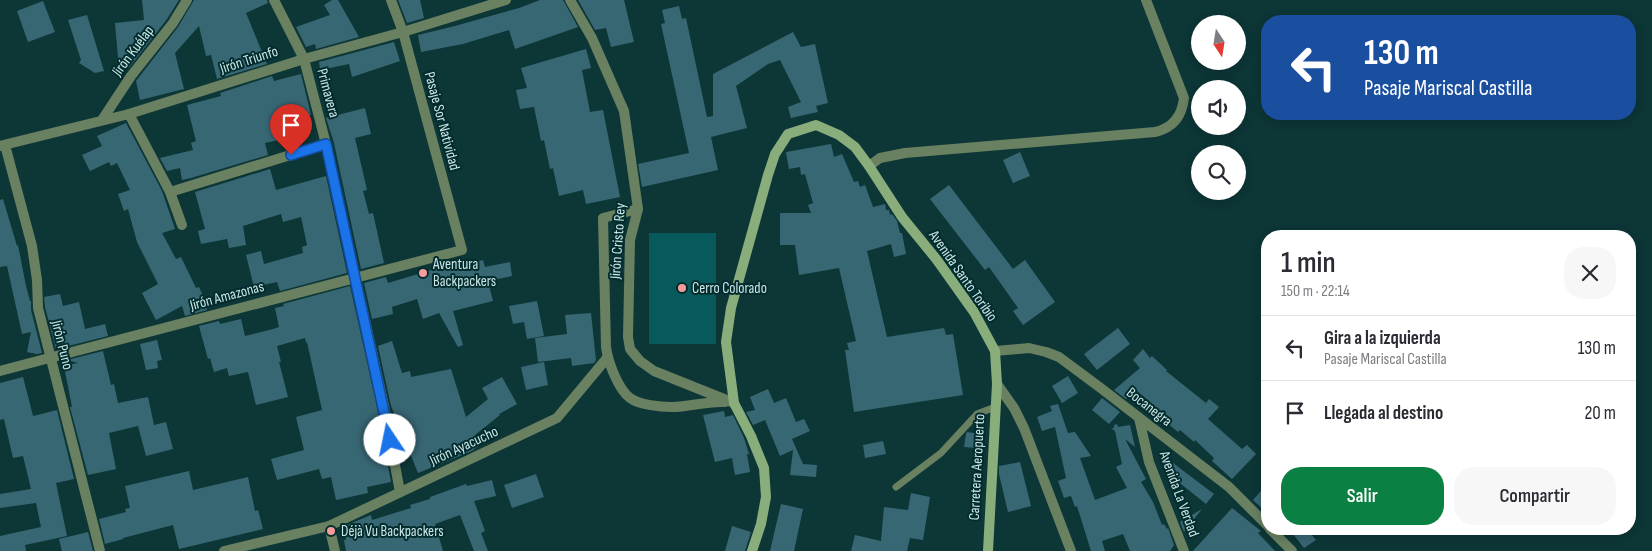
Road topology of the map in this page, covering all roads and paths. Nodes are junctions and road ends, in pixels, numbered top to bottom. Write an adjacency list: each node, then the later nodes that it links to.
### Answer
1 (186, 0): 10 (street, Jirón Kuélap)
2 (274, 0): 8 (street, Primavera)
3 (392, 0): 7 (street, Pasaje Sor Natividad)
4 (506, 0): 7 (street, Jirón Triunfo)
5 (570, 0): 15 (street, Jirón Cristo Rey)
6 (1146, 0): 13 (street)
7 (403, 32): 8 (street, Jirón Triunfo); 17 (street, Pasaje Sor Natividad)
8 (304, 59): 9 (street, Jirón Triunfo); 11 (street, Primavera)
9 (129, 114): 10 (street, Jirón Triunfo); 14 (street)
10 (102, 120): 12 (street, Jirón Triunfo)
11 (326, 144): 14 (street); 18 (street, Primavera)
12 (2, 145): 20 (street, Jirón Puno)
13 (869, 166): 19 (main road, Avenida Santo Toribio); 24 (main road, Avenida Santo Toribio)
14 (170, 192): 16 (street)
15 (638, 209): 21 (street); 24 (street, Jirón Cristo Rey)
16 (182, 225)
17 (462, 250): 18 (street, Jirón Amazonas)
18 (355, 277): 20 (street, Jirón Amazonas); 28 (street, Primavera)
19 (995, 352): 23 (main road, Avenida Santo Toribio); 26 (street, Bocanegra)
20 (50, 358): 22 (street, Jirón Amazonas); 32 (street, Jirón Puno)
21 (607, 358): 24 (street); 28 (street, Jirón Ayacucho)
22 (0, 371)
23 (997, 384): 25 (main road, Carretera Aeropuerto); 37 (street)
24 (734, 403): 35 (main road, Avenida Santo Toribio)
25 (995, 408): 27 (lane); 36 (main road, Carretera Aeropuerto)
26 (1139, 418): 29 (street, Bocanegra); 38 (street, Avenida La Verdad)
27 (896, 487)
28 (400, 492): 30 (street, Jirón Ayacucho)
29 (1261, 519)
30 (329, 526): 33 (street, Jirón Ayacucho); 34 (street)
31 (1276, 535): 39 (street)
32 (100, 551)
33 (224, 551)
34 (335, 551)
35 (752, 551)
36 (988, 551)
37 (1071, 551)
38 (1184, 551)
39 (1292, 551)

